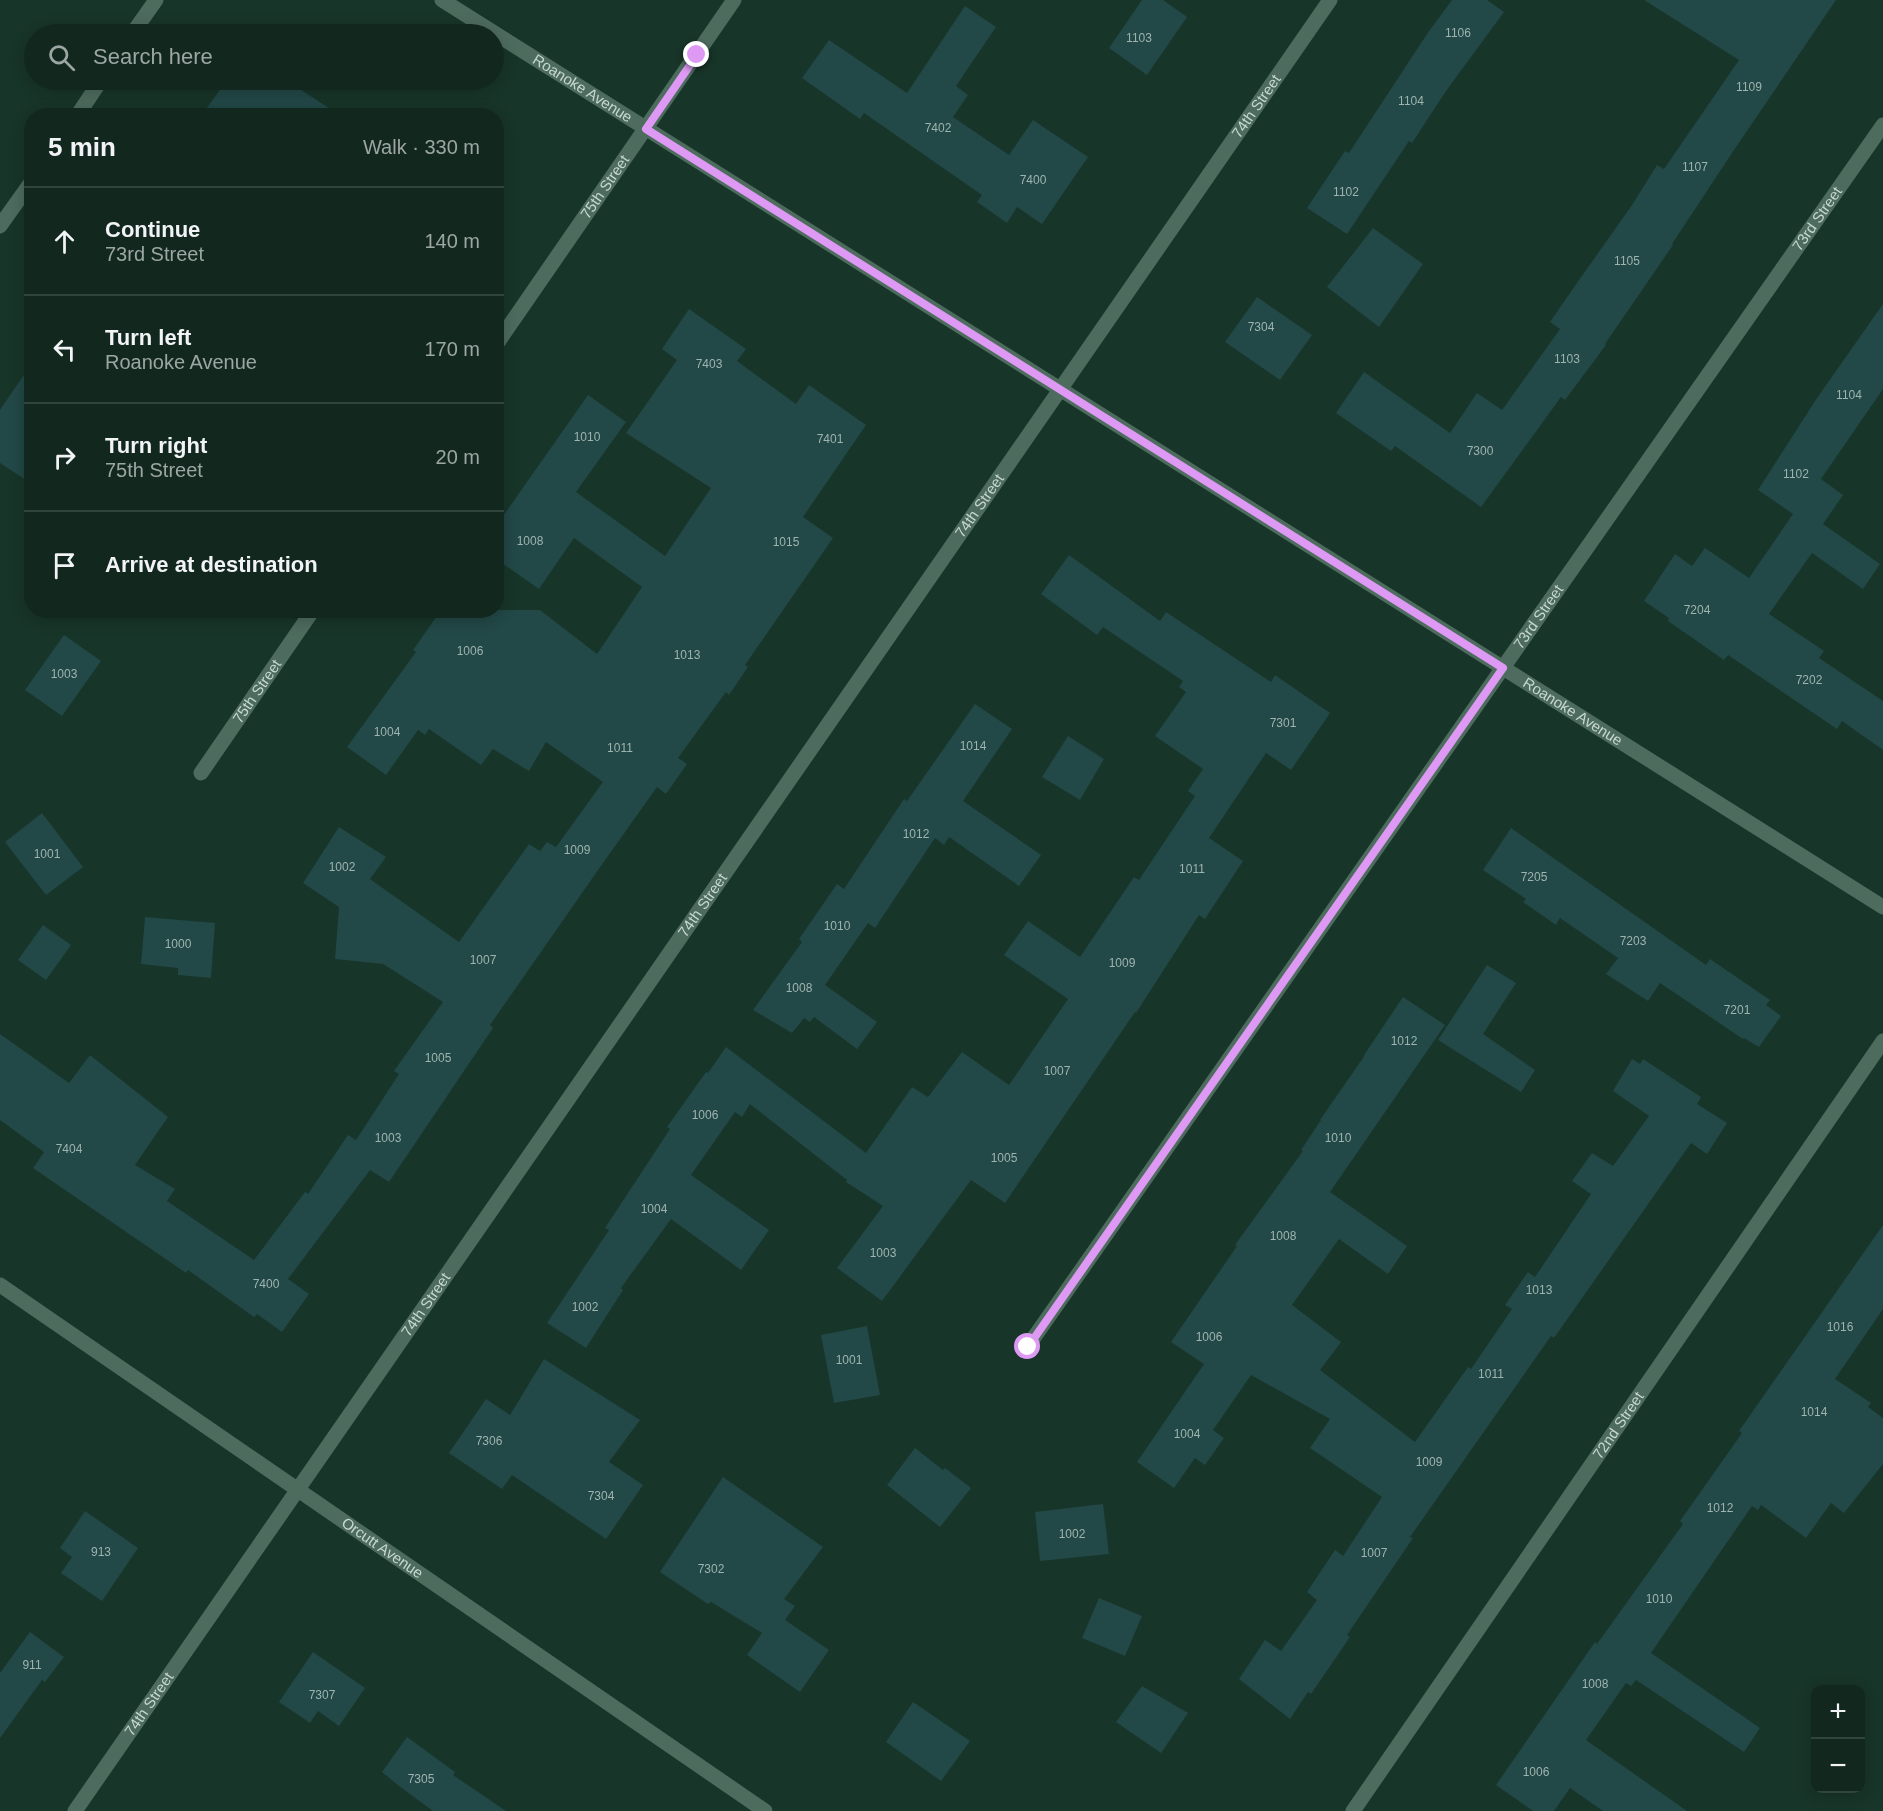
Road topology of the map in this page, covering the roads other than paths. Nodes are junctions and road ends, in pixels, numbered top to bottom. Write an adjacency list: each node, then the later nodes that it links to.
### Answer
1 (156, 0): 5 (street)
2 (442, 0): 6 (street, Roanoke Avenue)
3 (734, 0): 11 (street, 75th Street)
4 (1330, 0): 15 (street, 74th Street)
5 (139, 24)
6 (480, 24)
7 (504, 39): 11 (street, Roanoke Avenue)
8 (94, 90): 9 (street)
9 (82, 108)
10 (1883, 125): 17 (street, 73rd Street)
11 (646, 129): 14 (street, 75th Street); 15 (street, Roanoke Avenue)
12 (24, 192): 13 (street)
13 (0, 226)
14 (504, 333)
15 (1061, 390): 17 (street, Roanoke Avenue); 23 (street, 74th Street)
16 (308, 618): 18 (street, 75th Street)
17 (1503, 668): 19 (street, Roanoke Avenue); 22 (street, 73rd Street)
18 (201, 773)
19 (1883, 906)
20 (1883, 1041): 26 (street, 72nd Street)
21 (0, 1285): 23 (street, Orcutt Avenue)
22 (1028, 1347)
23 (298, 1488): 24 (street, 74th Street); 25 (street, Orcutt Avenue)
24 (75, 1811)
25 (765, 1811)
26 (1353, 1811)

